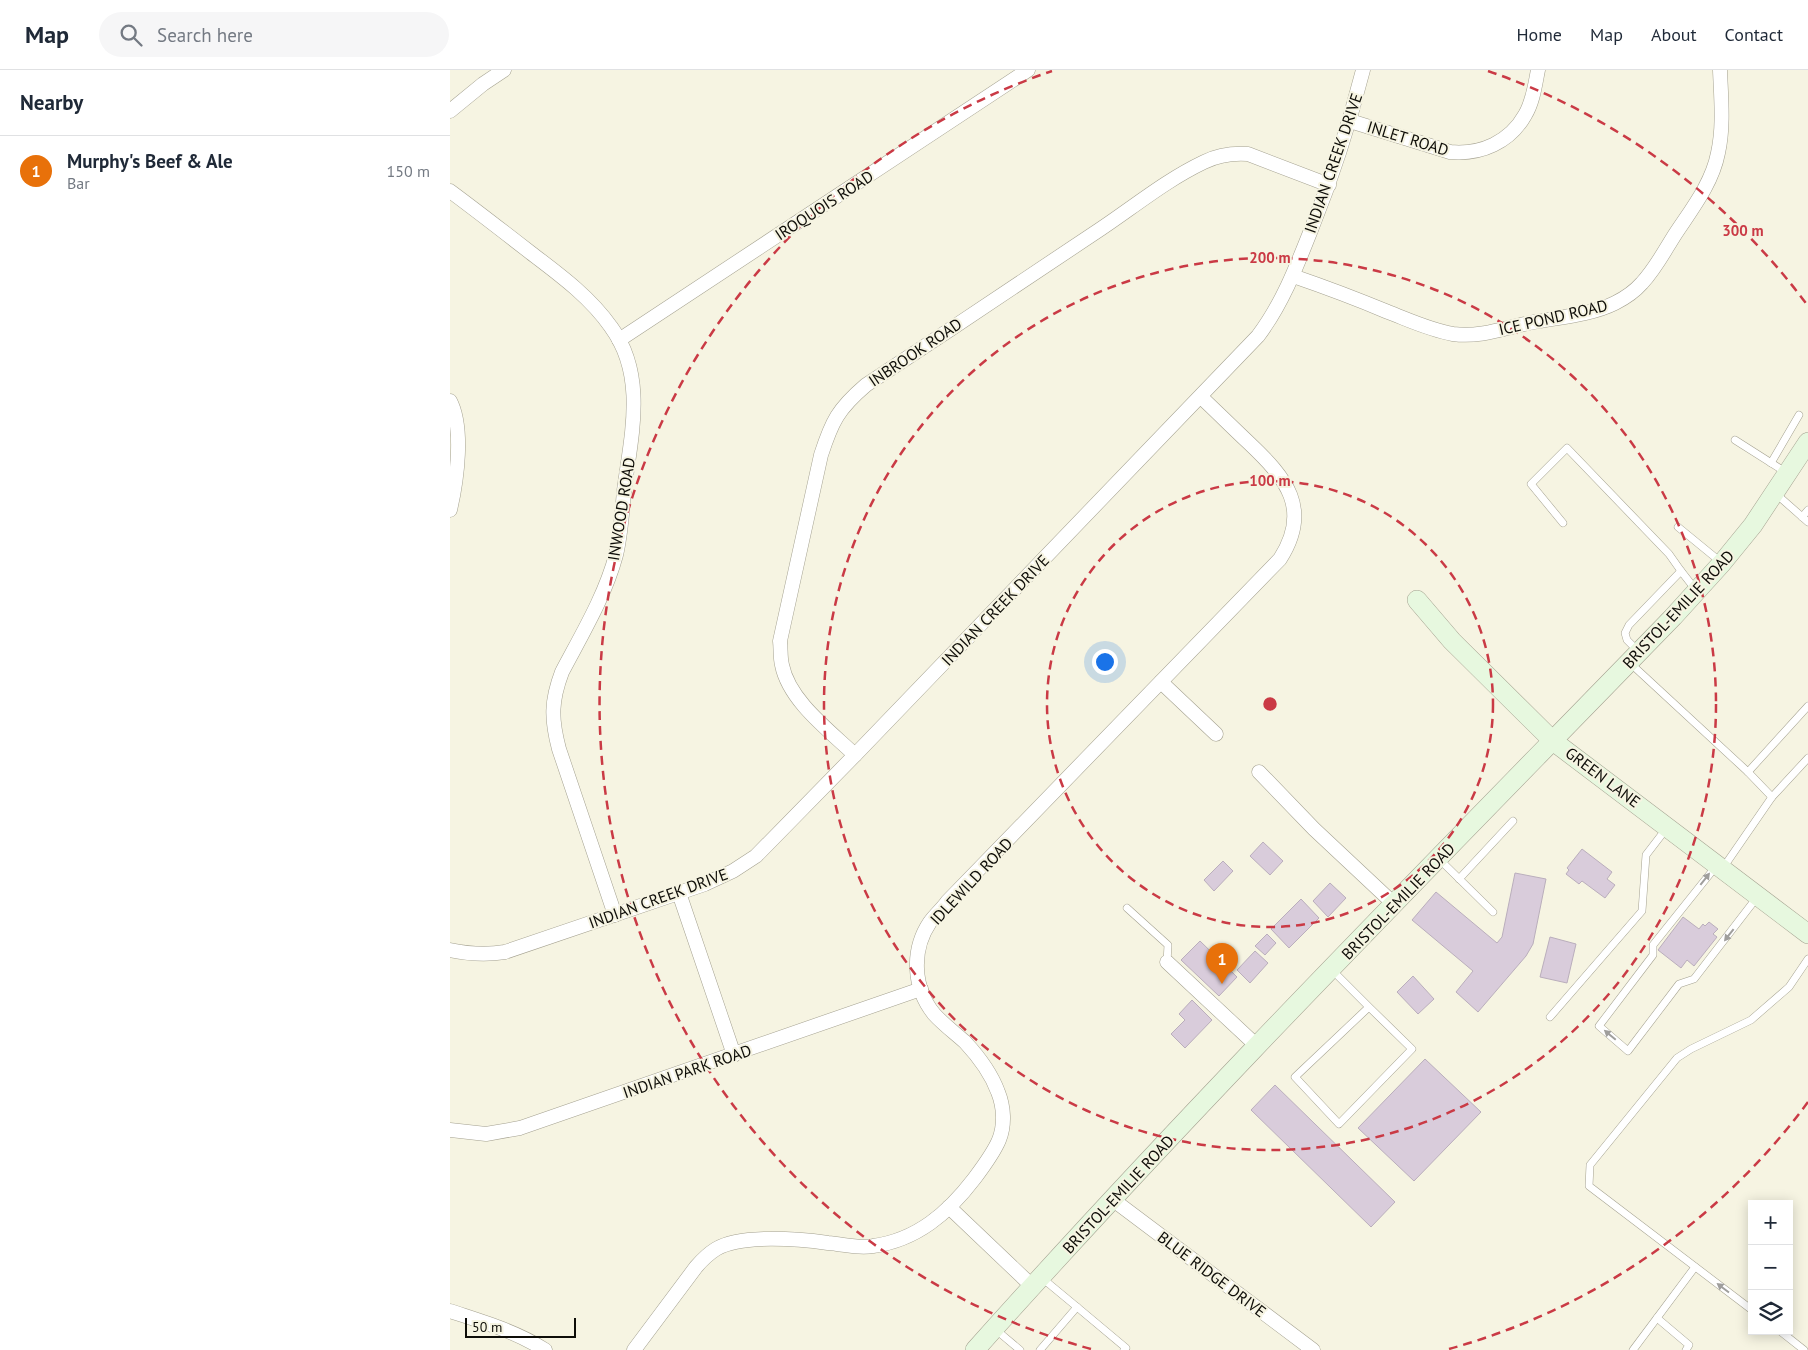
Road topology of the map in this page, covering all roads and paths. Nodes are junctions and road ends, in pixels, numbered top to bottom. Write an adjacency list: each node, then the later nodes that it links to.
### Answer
1 (504, 70): 6 (street)
2 (1028, 70): 11 (street, IROQUOIS ROAD)
3 (1363, 70): 7 (street, INDIAN CREEK DRIVE)
4 (1538, 70): 7 (street, INLET ROAD)
5 (1720, 70): 10 (street, ICE POND ROAD)
6 (450, 111)
7 (1350, 121): 8 (street, INDIAN CREEK DRIVE)
8 (1329, 185): 10 (street, INDIAN CREEK DRIVE); 34 (street, INBROOK ROAD)
9 (450, 191): 11 (street, INWOOD ROAD)
10 (1293, 276): 12 (street, INDIAN CREEK DRIVE)
11 (620, 340): 49 (street, INWOOD ROAD)
12 (1201, 397): 30 (street, IDLEWILD ROAD); 34 (street, INDIAN CREEK DRIVE)
13 (450, 401): 20 (street)
14 (1798, 415): 17 (lane)
15 (1735, 440): 17 (lane)
16 (1808, 442): 18 (street, BRISTOL-EMILIE ROAD)
17 (1771, 463): 18 (lane)
18 (1788, 473): 19 (street, BRISTOL-EMILIE ROAD)
19 (1775, 493): 22 (lane); 25 (street, BRISTOL-EMILIE ROAD)
20 (450, 510)
21 (1808, 510): 22 (lane)
22 (1805, 519)
23 (1563, 523): 26 (lane)
24 (1678, 527): 25 (lane)
25 (1722, 563): 27 (street, BRISTOL-EMILIE ROAD)
26 (1681, 571): 27 (lane); 29 (lane)
27 (1697, 591): 29 (street, BRISTOL-EMILIE ROAD)
28 (1416, 600): 33 (street, GREEN LANE)
29 (1634, 657): 33 (street, BRISTOL-EMILIE ROAD); 37 (lane)
30 (1161, 682): 32 (street); 55 (street, IDLEWILD ROAD)
31 (1808, 706): 37 (lane)
32 (1216, 734)
33 (1553, 741): 40 (street, GREEN LANE); 41 (street, BRISTOL-EMILIE ROAD)
34 (856, 755): 44 (street, INDIAN CREEK DRIVE)
35 (1808, 758): 38 (lane)
36 (1259, 772): 46 (street)
37 (1748, 772): 38 (lane)
38 (1772, 797): 42 (lane)
39 (1513, 821): 43 (lane)
40 (1668, 826): 42 (street, GREEN LANE); 57 (lane)
41 (1438, 859): 43 (lane); 46 (street, BRISTOL-EMILIE ROAD)
42 (1720, 866): 45 (street, GREEN LANE); 45 (lane, one-way to 42)
43 (1459, 879): 48 (lane)
44 (679, 893): 49 (street, INDIAN CREEK DRIVE); 59 (street)
45 (1759, 896): 50 (street, GREEN LANE)
46 (1394, 904): 54 (street, BRISTOL-EMILIE ROAD)
47 (1127, 908): 53 (lane)
48 (1493, 912)
49 (615, 915): 51 (street, INDIAN CREEK DRIVE)
50 (1808, 934)
51 (450, 950)
52 (1808, 960): 63 (lane)
53 (1166, 962): 58 (street)
54 (1331, 969): 56 (lane); 58 (street, BRISTOL-EMILIE ROAD)
55 (921, 989): 59 (street, INDIAN PARK ROAD); 62 (street, IDLEWILD ROAD)
56 (1369, 1007): 56 (lane)
57 (1550, 1016)
58 (1258, 1046): 61 (street, BRISTOL-EMILIE ROAD)
59 (734, 1055): 60 (street, INDIAN PARK ROAD)
60 (450, 1130)
61 (1112, 1199): 64 (street, BRISTOL-EMILIE ROAD); 77 (street, BLUE RIDGE DRIVE)
62 (950, 1208): 64 (street); 72 (street, IDLEWILD ROAD)
63 (1695, 1267): 66 (lane, one-way to 63); 68 (lane)
64 (1036, 1281): 65 (lane); 69 (street, BRISTOL-EMILIE ROAD)
65 (1077, 1307): 75 (lane); 76 (lane)
66 (1748, 1307)
67 (450, 1311): 71 (street)
68 (1657, 1318): 78 (lane); 79 (lane)
69 (994, 1328): 73 (street, BRISTOL-EMILIE ROAD); 74 (lane)
70 (1785, 1335): 80 (lane)
71 (545, 1350)
72 (634, 1350)
73 (975, 1350)
74 (1020, 1350)
75 (1040, 1350)
76 (1124, 1350)
77 (1313, 1350)
78 (1633, 1350)
79 (1686, 1350)
80 (1804, 1350)

